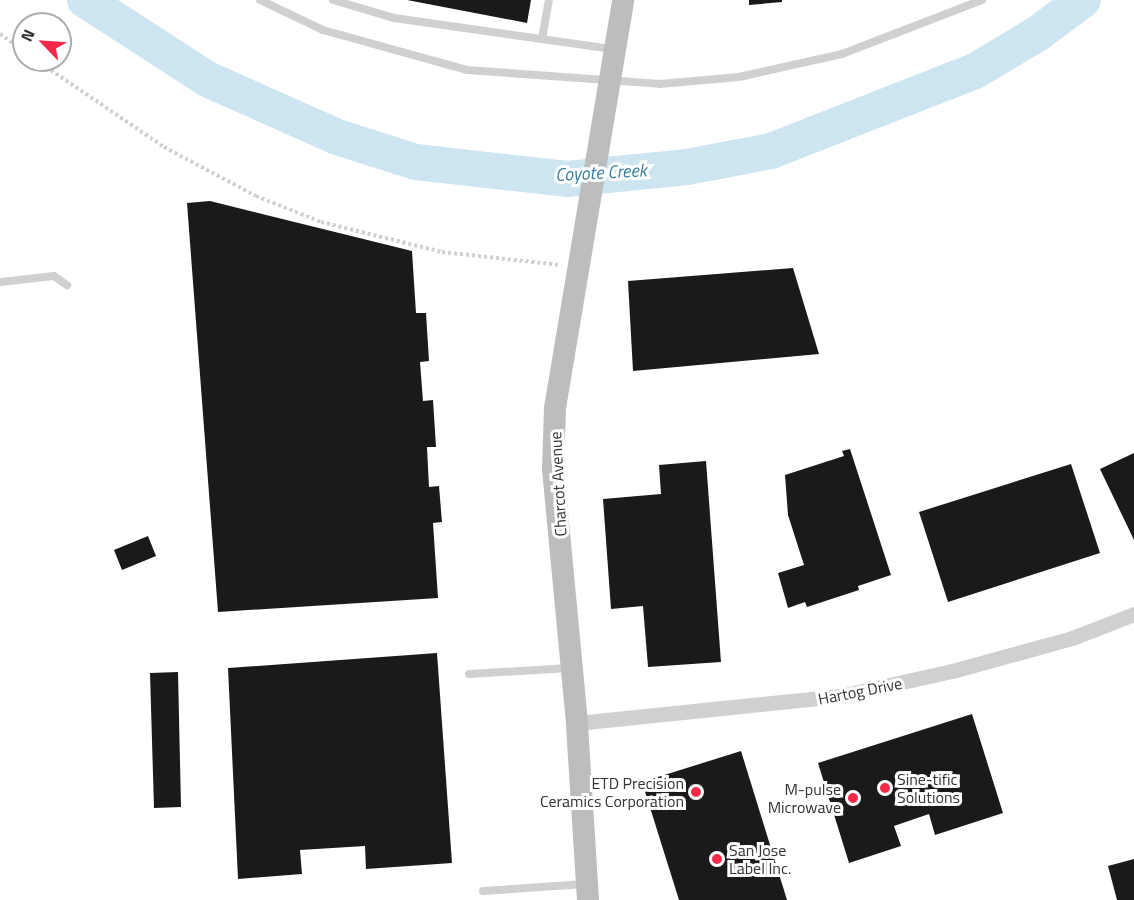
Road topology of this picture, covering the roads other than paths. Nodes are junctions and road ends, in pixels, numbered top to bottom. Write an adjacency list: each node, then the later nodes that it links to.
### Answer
1 (260, 0): 8 (lane)
2 (333, 0): 6 (lane)
3 (549, 0): 6 (lane)
4 (623, 0): 7 (street, Charcot Avenue)
5 (982, 0): 8 (lane)
6 (542, 39): 7 (lane)
7 (614, 50): 8 (street, Charcot Avenue)
8 (608, 88): 12 (street, Charcot Avenue)
9 (0, 282): 10 (lane)
10 (67, 285)
11 (1134, 614): 14 (street, Hartog Drive)
12 (572, 668): 13 (lane); 14 (street, Charcot Avenue)
13 (470, 674)
14 (577, 723): 16 (street, Charcot Avenue)
15 (483, 891): 16 (lane)
16 (587, 892)

